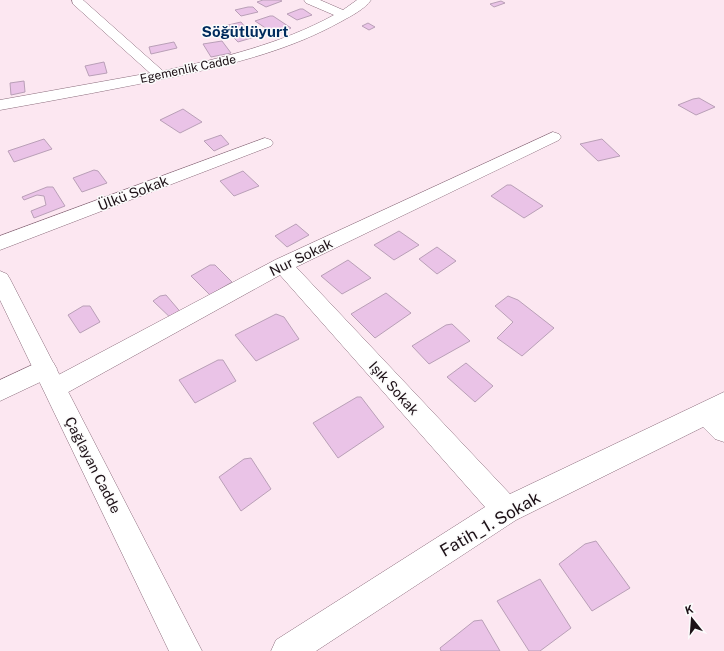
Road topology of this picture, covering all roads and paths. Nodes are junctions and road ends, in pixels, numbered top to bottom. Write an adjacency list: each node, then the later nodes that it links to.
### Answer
1 (310, 0): 4 (street)
2 (365, 0): 4 (street, Egemenlik Cadde)
3 (77, 1): 5 (street)
4 (345, 15): 5 (street, Egemenlik Cadde)
5 (161, 76): 6 (street, Egemenlik Cadde)
6 (0, 104)
7 (553, 138): 10 (street, Nur Sokak)
8 (265, 143): 9 (street, Ülkü Sokak)
9 (0, 243)
10 (282, 265): 12 (street, Nur Sokak); 15 (street, Işık Sokak)
11 (0, 279): 12 (street, Çağlayan Cadde)
12 (50, 379): 13 (street, Nur Sokak); 16 (street, Çağlayan Cadde)
13 (0, 391)
14 (718, 415): 15 (street, Fatih_1. Sokak)
15 (506, 510): 17 (street, Fatih_1. Sokak)
16 (186, 651)
17 (287, 651)

